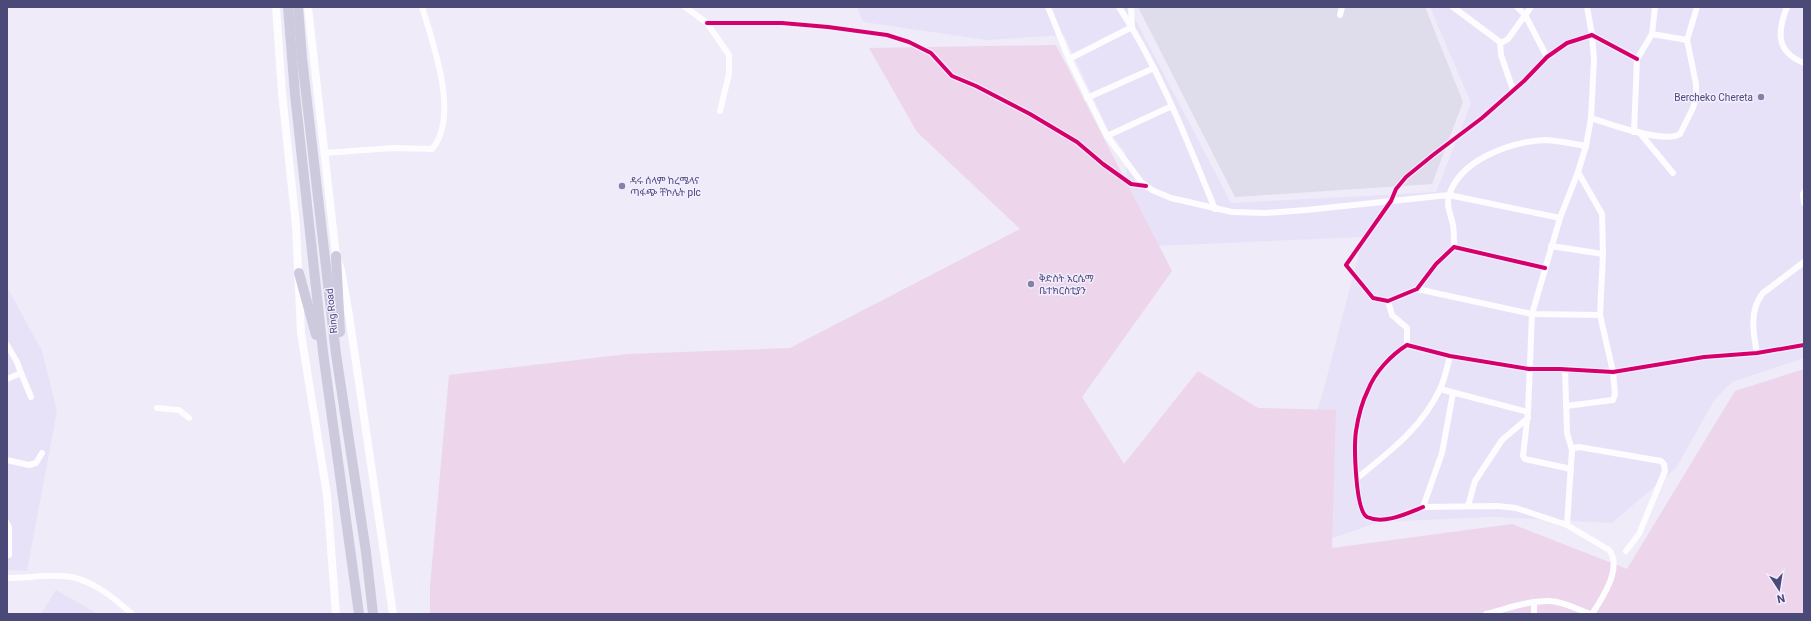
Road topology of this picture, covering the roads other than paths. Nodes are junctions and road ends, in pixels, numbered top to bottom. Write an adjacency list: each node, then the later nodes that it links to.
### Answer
1 (276, 7): 55 (main road)
2 (288, 7): 63 (highway, Ring Road)
3 (298, 7): 65 (highway, Ring Road)
4 (308, 7): 39 (main road)
5 (422, 7): 39 (street)
6 (685, 7): 20 (street)
7 (1048, 7): 27 (street)
8 (1119, 7): 21 (street)
9 (1131, 7): 21 (street)
10 (1342, 7): 18 (street)
11 (1453, 7): 25 (street)
12 (1518, 7): 19 (street)
13 (1531, 7): 19 (street)
14 (1587, 7): 23 (street)
15 (1655, 7): 22 (street)
16 (1697, 7): 24 (street)
17 (1787, 7): 29 (street)
18 (1340, 15)
19 (1526, 15): 25 (street); 26 (street)
20 (707, 24): 34 (street); 42 (street)
21 (1132, 27): 27 (street); 30 (street)
22 (1652, 34): 24 (street); 28 (street)
23 (1592, 35): 26 (street); 28 (street); 35 (street)
24 (1687, 40): 36 (street)
25 (1500, 42): 31 (street)
26 (1547, 57): 31 (street)
27 (1069, 59): 32 (street)
28 (1637, 59): 36 (street)
29 (1804, 63)
30 (1154, 68): 32 (street); 33 (street)
31 (1513, 90): 45 (street)
32 (1087, 98): 37 (street)
33 (1172, 106): 37 (street); 47 (street)
34 (720, 111)
35 (1591, 118): 36 (street); 38 (street)
36 (1636, 132): 41 (street)
37 (1107, 136): 42 (street)
38 (1586, 146): 40 (street); 44 (street)
39 (324, 153): 52 (main road)
40 (1578, 172): 48 (street); 51 (street)
41 (1673, 173)
42 (1146, 186): 47 (street)
43 (1804, 192): 46 (street)
44 (1449, 195): 45 (street); 48 (street); 50 (street)
45 (1391, 201): 47 (street); 57 (street)
46 (1804, 203)
47 (1216, 209)
48 (1560, 218): 49 (street)
49 (1551, 246): 51 (street); 54 (street)
50 (1454, 247): 54 (street); 56 (street)
51 (1603, 254): 59 (street)
52 (336, 256): 65 (highway); 96 (main road)
53 (1804, 262): 64 (street)
54 (1545, 268): 58 (street)
55 (299, 273): 63 (highway); 93 (main road)
56 (1417, 289): 57 (street); 58 (street)
57 (1388, 301): 61 (street)
58 (1532, 314): 59 (street); 67 (street)
59 (1600, 315): 69 (street)
60 (7, 345): 70 (street)
61 (1407, 345): 66 (street); 83 (street)
62 (1804, 345): 64 (street)
63 (323, 352): 94 (highway, Ring Road)
64 (1756, 353): 69 (street)
65 (336, 354): 95 (highway, Ring Road)
66 (1450, 356): 67 (street); 72 (street)
67 (1529, 369): 68 (street); 77 (street)
68 (1565, 369): 69 (street); 75 (street)
69 (1613, 372): 75 (street)
70 (21, 373): 71 (street); 74 (street)
71 (7, 379)
72 (1440, 389): 73 (street); 83 (street)
73 (1453, 393): 77 (street); 85 (street)
74 (31, 397)
75 (1566, 406): 79 (street)
76 (156, 408): 78 (street)
77 (1528, 415): 82 (street); 84 (street)
78 (189, 418)
79 (1572, 450): 82 (street); 88 (street)
80 (42, 453): 81 (street)
81 (7, 460)
82 (1571, 469): 87 (street)
83 (1356, 479): 85 (street)
84 (1468, 506): 85 (street); 87 (street)
85 (1423, 507)
86 (7, 523): 89 (street)
87 (1567, 525): 99 (street)
88 (1626, 551)
89 (9, 555)
90 (7, 578): 92 (street)
91 (1534, 602): 97 (street); 98 (street); 99 (street)
92 (132, 614)
93 (336, 614)
94 (359, 614)
95 (373, 614)
96 (393, 614)
97 (1486, 614)
98 (1534, 614)
99 (1591, 614)

